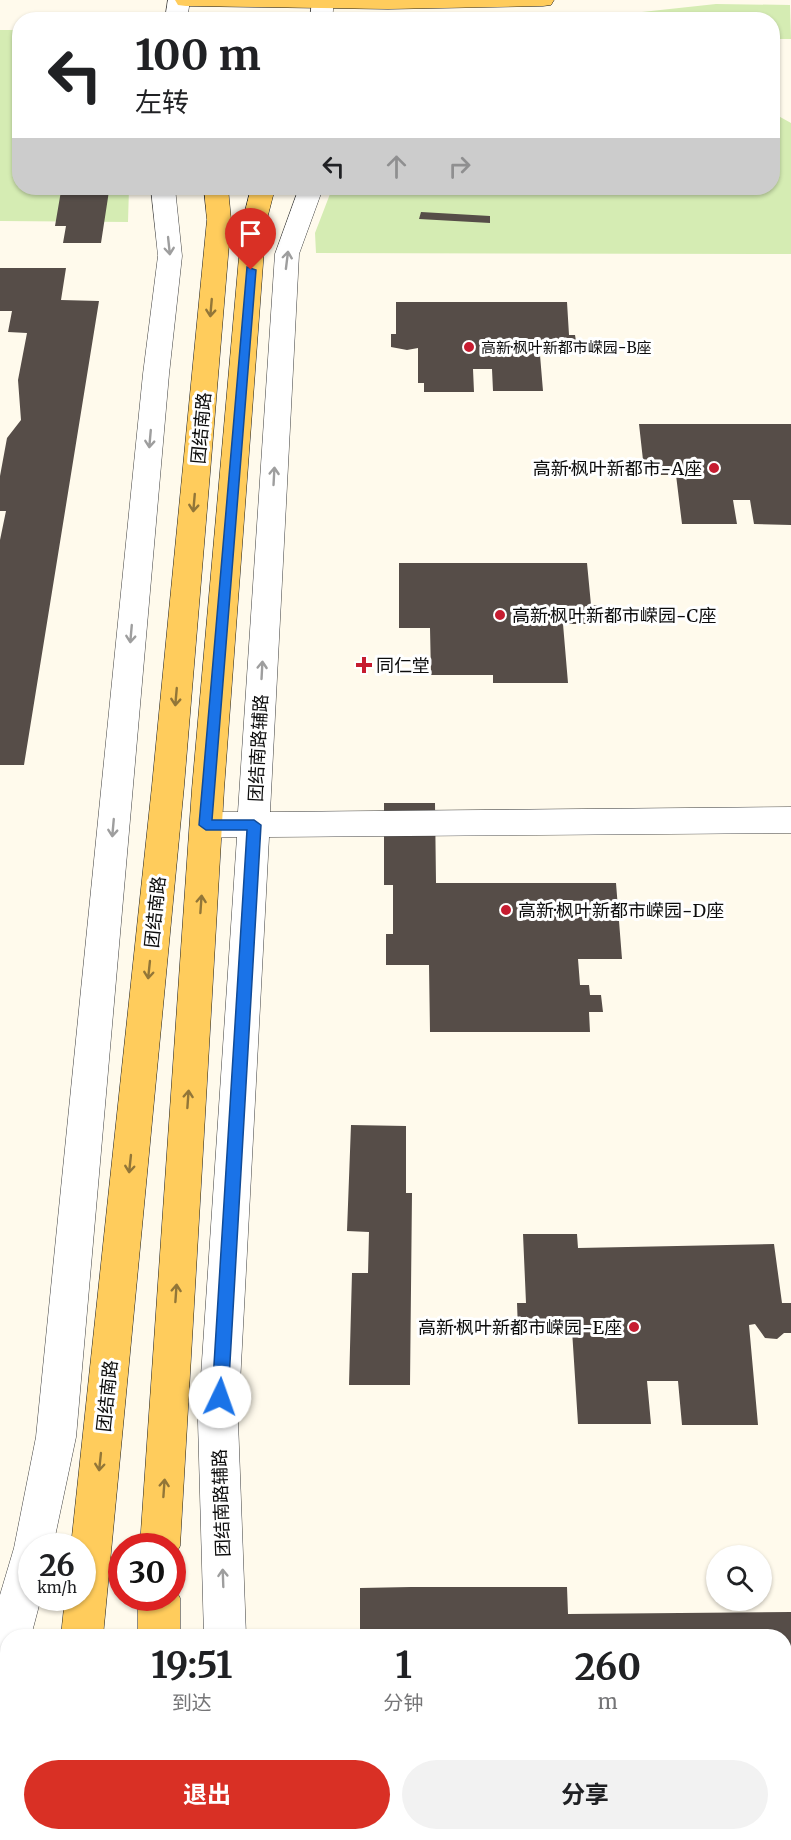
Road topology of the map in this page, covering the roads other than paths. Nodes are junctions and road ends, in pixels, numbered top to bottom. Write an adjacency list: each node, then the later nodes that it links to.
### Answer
1 (186, 0): 3 (main road)
2 (543, 0): 5 (main road)
3 (226, 7): 4 (main road)
4 (284, 7): 5 (main road)
5 (323, 7)
6 (164, 195): 13 (street, one-way to 13)
7 (217, 195): 18 (main road, 团结南路, one-way to 18)
8 (261, 195): 11 (main road, 团结南路)
9 (308, 195): 12 (street, 团结南路辅路, one-way to 9)
10 (791, 820): 12 (street)
11 (206, 825): 12 (street); 14 (main road, 团结南路, one-way to 11)
12 (254, 825): 20 (street, 团结南路辅路, one-way to 12)
13 (36, 1533)
14 (161, 1533)
15 (18, 1606): 17 (street)
16 (159, 1611): 19 (main road)
17 (12, 1629)
18 (83, 1629)
19 (159, 1629)
20 (225, 1629)

